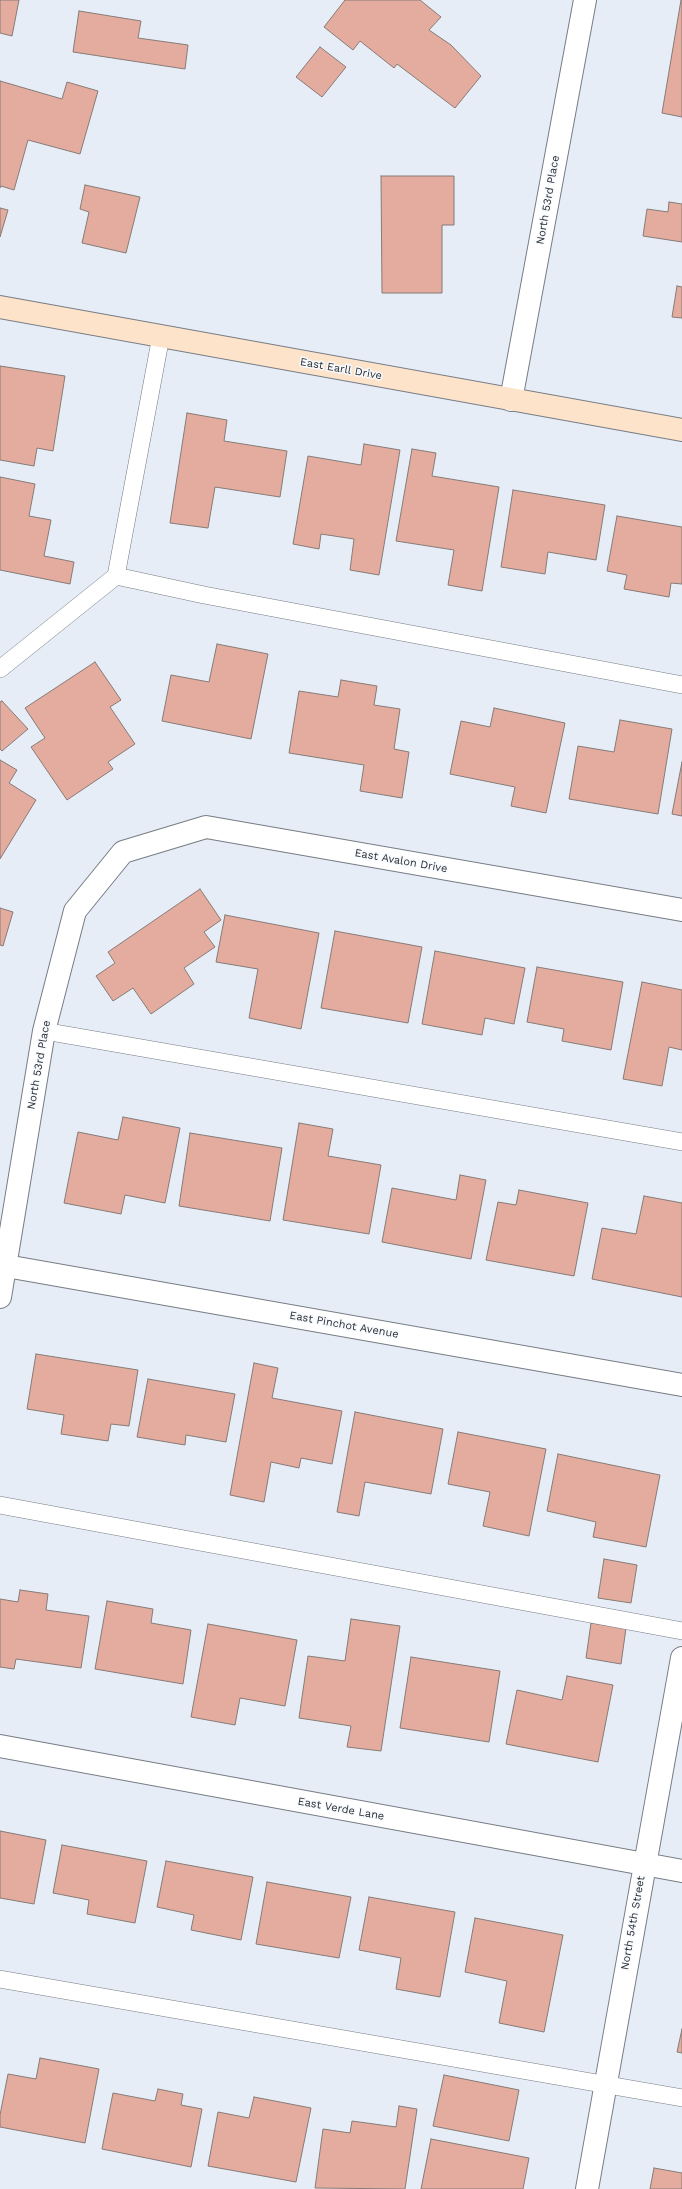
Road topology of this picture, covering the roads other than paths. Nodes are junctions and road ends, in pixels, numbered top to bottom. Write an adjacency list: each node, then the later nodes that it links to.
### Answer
1 (585, 0): 4 (street, North 53rd Place)
2 (0, 307): 3 (street, East Earll Drive)
3 (161, 336): 4 (street, East Earll Drive); 6 (lane)
4 (512, 400): 5 (street, East Earll Drive)
5 (682, 430)
6 (116, 576): 7 (lane); 8 (lane)
7 (0, 669)
8 (682, 685)
9 (123, 852): 10 (street, East Avalon Drive); 11 (street, North 53rd Place)
10 (682, 910)
11 (44, 1031): 12 (lane); 13 (street, North 53rd Place)
12 (682, 1142)
13 (6, 1266): 14 (street, North 53rd Place); 15 (street, East Pinchot Avenue)
14 (0, 1298)
15 (682, 1385)
16 (0, 1505): 17 (lane)
17 (682, 1630)
18 (682, 1658): 20 (street, North 54th Street)
19 (0, 1746): 20 (street, East Verde Lane)
20 (644, 1865): 21 (street, East Verde Lane); 23 (street, North 54th Street)
21 (682, 1871)
22 (0, 1979): 23 (lane)
23 (605, 2084): 24 (lane); 25 (street, North 54th Street)
24 (682, 2098)
25 (587, 2189)

